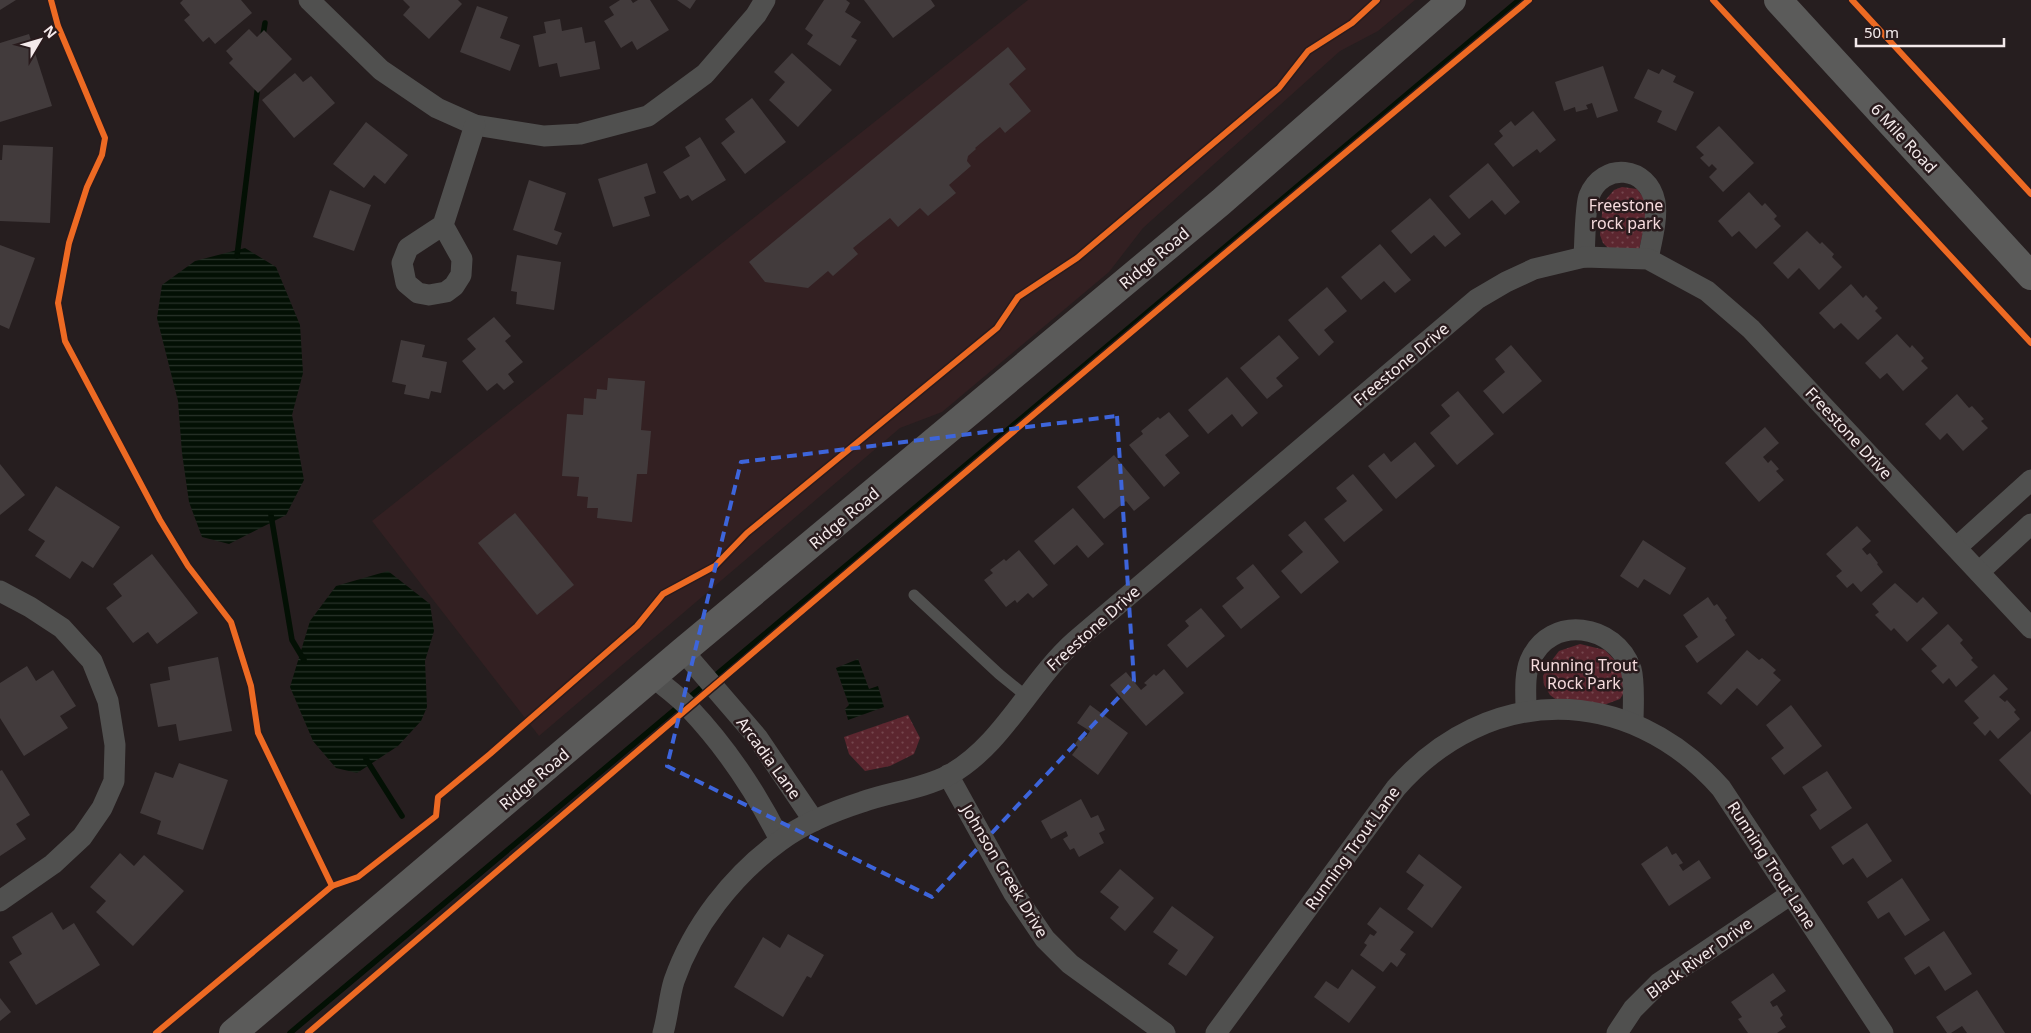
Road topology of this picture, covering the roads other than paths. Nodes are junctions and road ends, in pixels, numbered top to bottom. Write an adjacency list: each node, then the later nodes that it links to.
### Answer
1 (309, 0): 5 (street)
2 (765, 0): 5 (street)
3 (1452, 0): 17 (street, Ridge Road)
4 (1778, 0): 9 (street, 6 Mile Road)
5 (475, 125): 6 (street)
6 (443, 225)
7 (1584, 257): 8 (street, Freestone Drive); 8 (street); 19 (street, Freestone Drive)
8 (1648, 259): 12 (street, Freestone Drive)
9 (2031, 276)
10 (2031, 480): 12 (street)
11 (2031, 524): 13 (street)
12 (1957, 548): 13 (street, Freestone Drive)
13 (1979, 572): 16 (street, Freestone Drive)
14 (0, 591): 26 (street)
15 (914, 595): 19 (lane)
16 (2031, 628)
17 (683, 652): 18 (street, Ridge Road); 23 (street, Arcadia Lane)
18 (654, 678): 24 (street, Arcadia Lane); 27 (street, Ridge Road)
19 (1026, 696): 22 (street, Freestone Drive)
20 (1526, 710): 21 (street, Running Trout Lane); 21 (street); 30 (street, Running Trout Lane)
21 (1633, 723): 25 (street, Running Trout Lane)
22 (948, 775): 23 (street, Freestone Drive); 29 (street, Johnson Creek Drive)
23 (814, 821): 24 (street, Freestone Drive)
24 (780, 840): 28 (street, Freestone Drive)
25 (1791, 894): 31 (street, Black River Drive); 32 (street, Running Trout Lane)
26 (0, 901)
27 (233, 1033)
28 (663, 1033)
29 (1165, 1033)
30 (1216, 1033)
31 (1618, 1033)
32 (1883, 1033)

